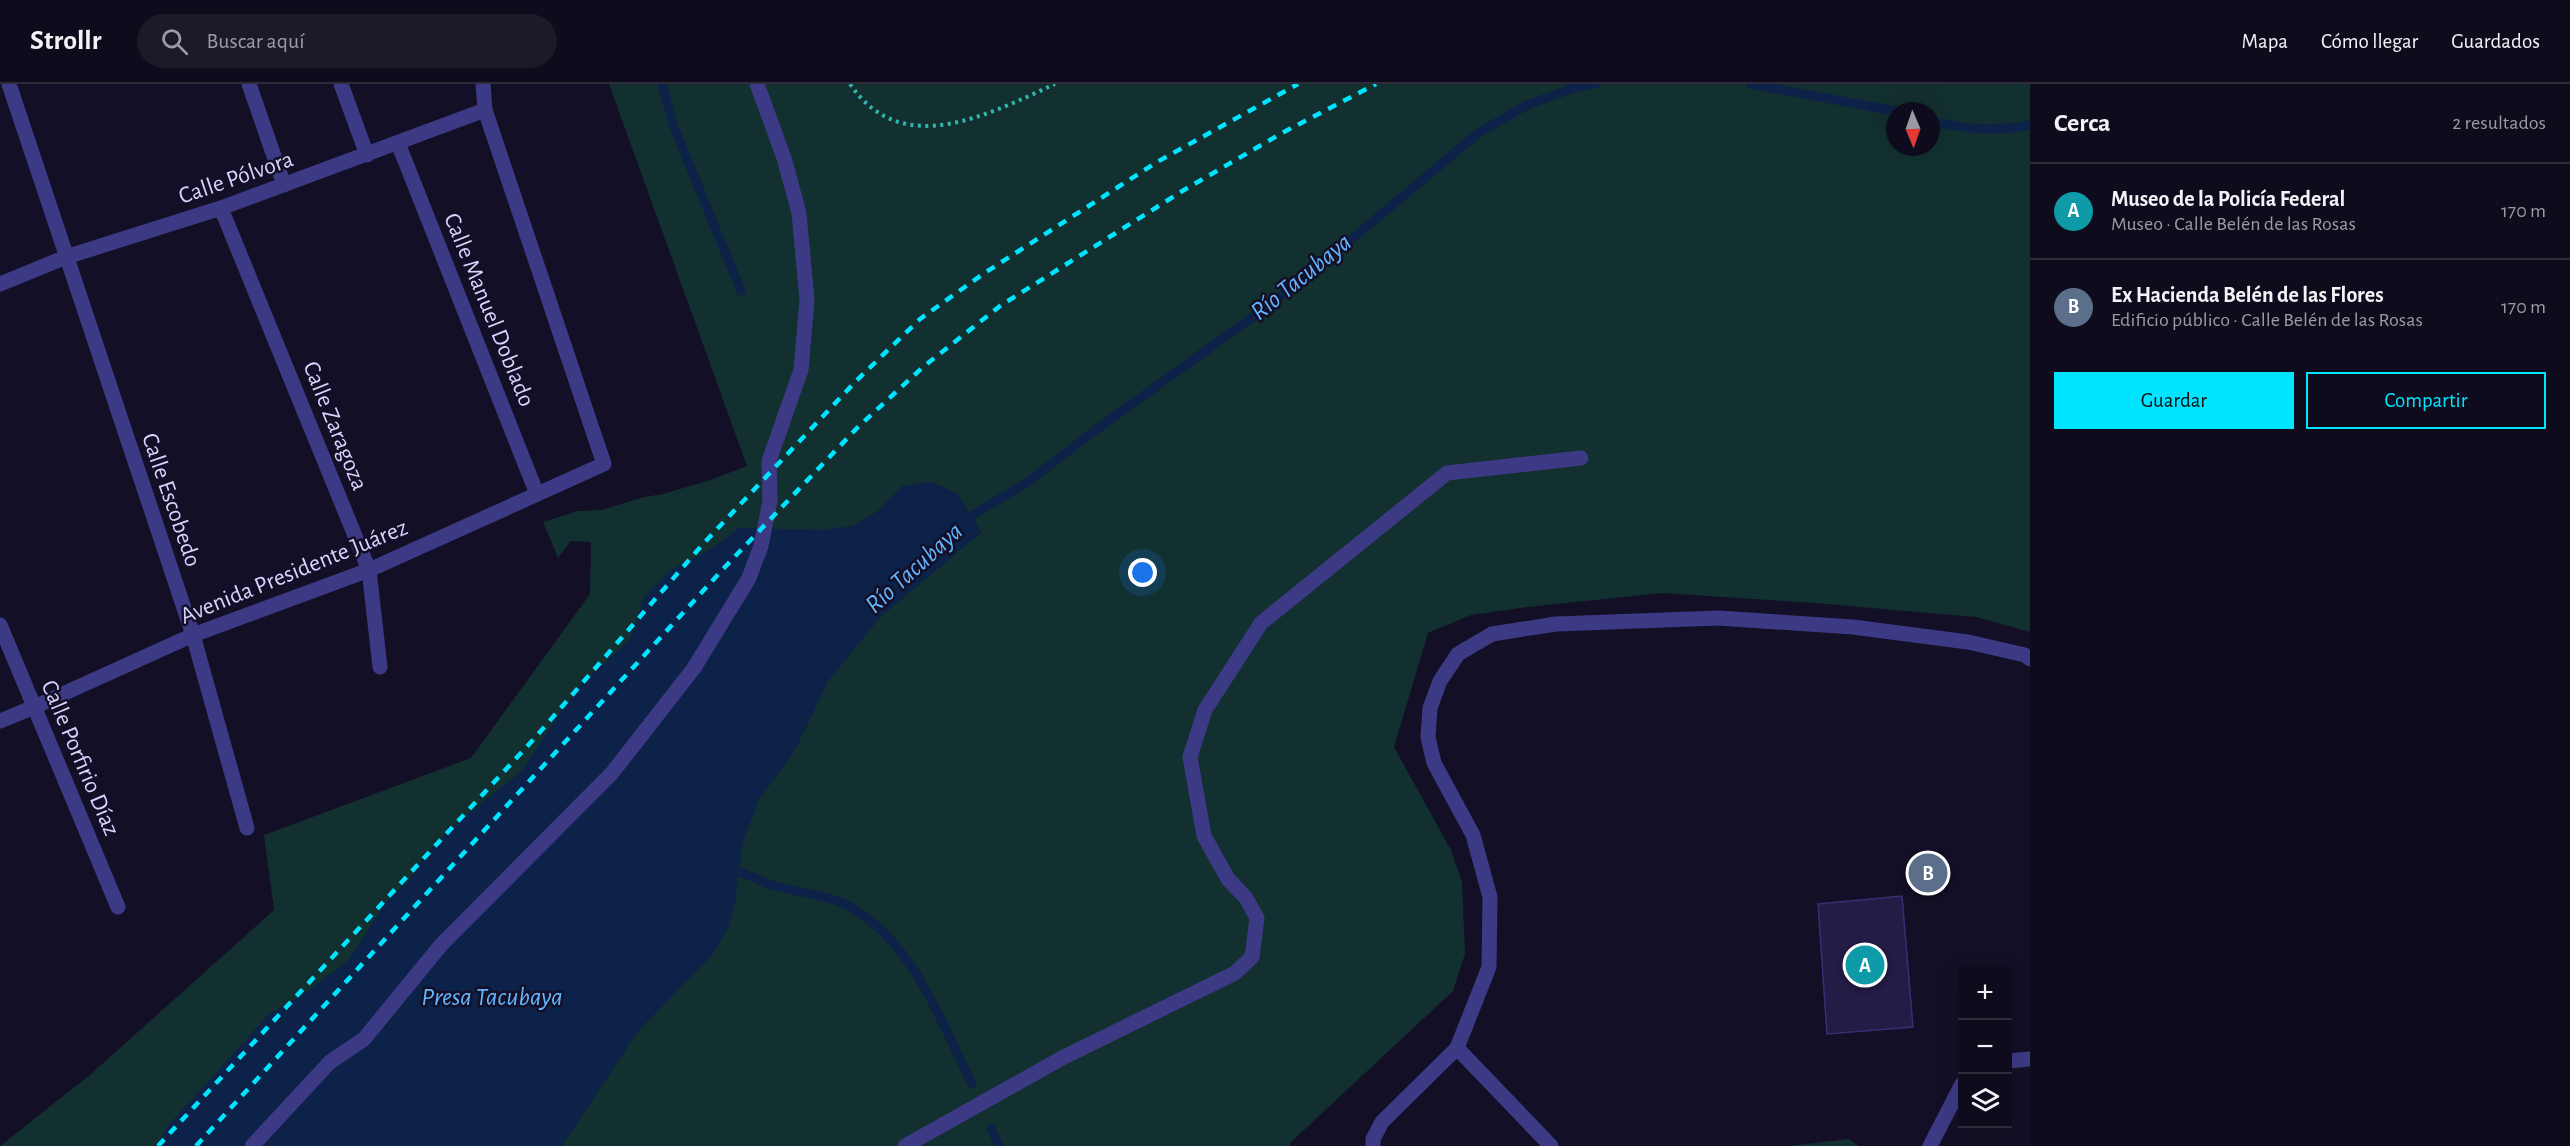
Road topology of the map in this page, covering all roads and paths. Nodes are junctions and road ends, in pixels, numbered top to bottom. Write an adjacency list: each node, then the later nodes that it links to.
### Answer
1 (9, 84): 13 (street, Calle Escobedo)
2 (249, 84): 11 (street)
3 (341, 84): 10 (street)
4 (483, 84): 8 (street)
5 (757, 84): 30 (street)
6 (850, 84): 7 (path)
7 (1055, 84)
8 (485, 110): 9 (street, Calle Pólvora); 16 (street, Avenida Presidente Juárez)
9 (398, 143): 10 (street, Calle Pólvora); 16 (street, Calle Manuel Doblado)
10 (367, 155): 11 (street, Calle Pólvora)
11 (284, 185): 12 (street, Calle Pólvora)
12 (221, 208): 13 (street, Calle Pólvora); 17 (street, Calle Zaragoza)
13 (66, 257): 14 (street, Calle Pólvora); 19 (street, Calle Escobedo)
14 (0, 284)
15 (1581, 458): 31 (street)
16 (537, 494): 17 (street, Avenida Presidente Juárez)
17 (369, 570): 19 (street, Avenida Presidente Juárez); 21 (street, Calle Zaragoza)
18 (0, 625): 22 (street, Calle Porfirio Díaz)
19 (193, 635): 22 (street, Avenida Presidente Juárez); 24 (street, Calle Escobedo)
20 (2030, 659): 26 (street)
21 (381, 667)
22 (34, 708): 23 (street, Avenida Presidente Juárez); 25 (street, Calle Porfirio Díaz)
23 (0, 721)
24 (247, 828)
25 (118, 907)
26 (1457, 1048): 32 (street); 33 (street)
27 (2030, 1059): 28 (street)
28 (2012, 1061)
29 (1958, 1092): 34 (street)
30 (252, 1146)
31 (905, 1146)
32 (1373, 1146)
33 (1551, 1146)
34 (1930, 1146)

